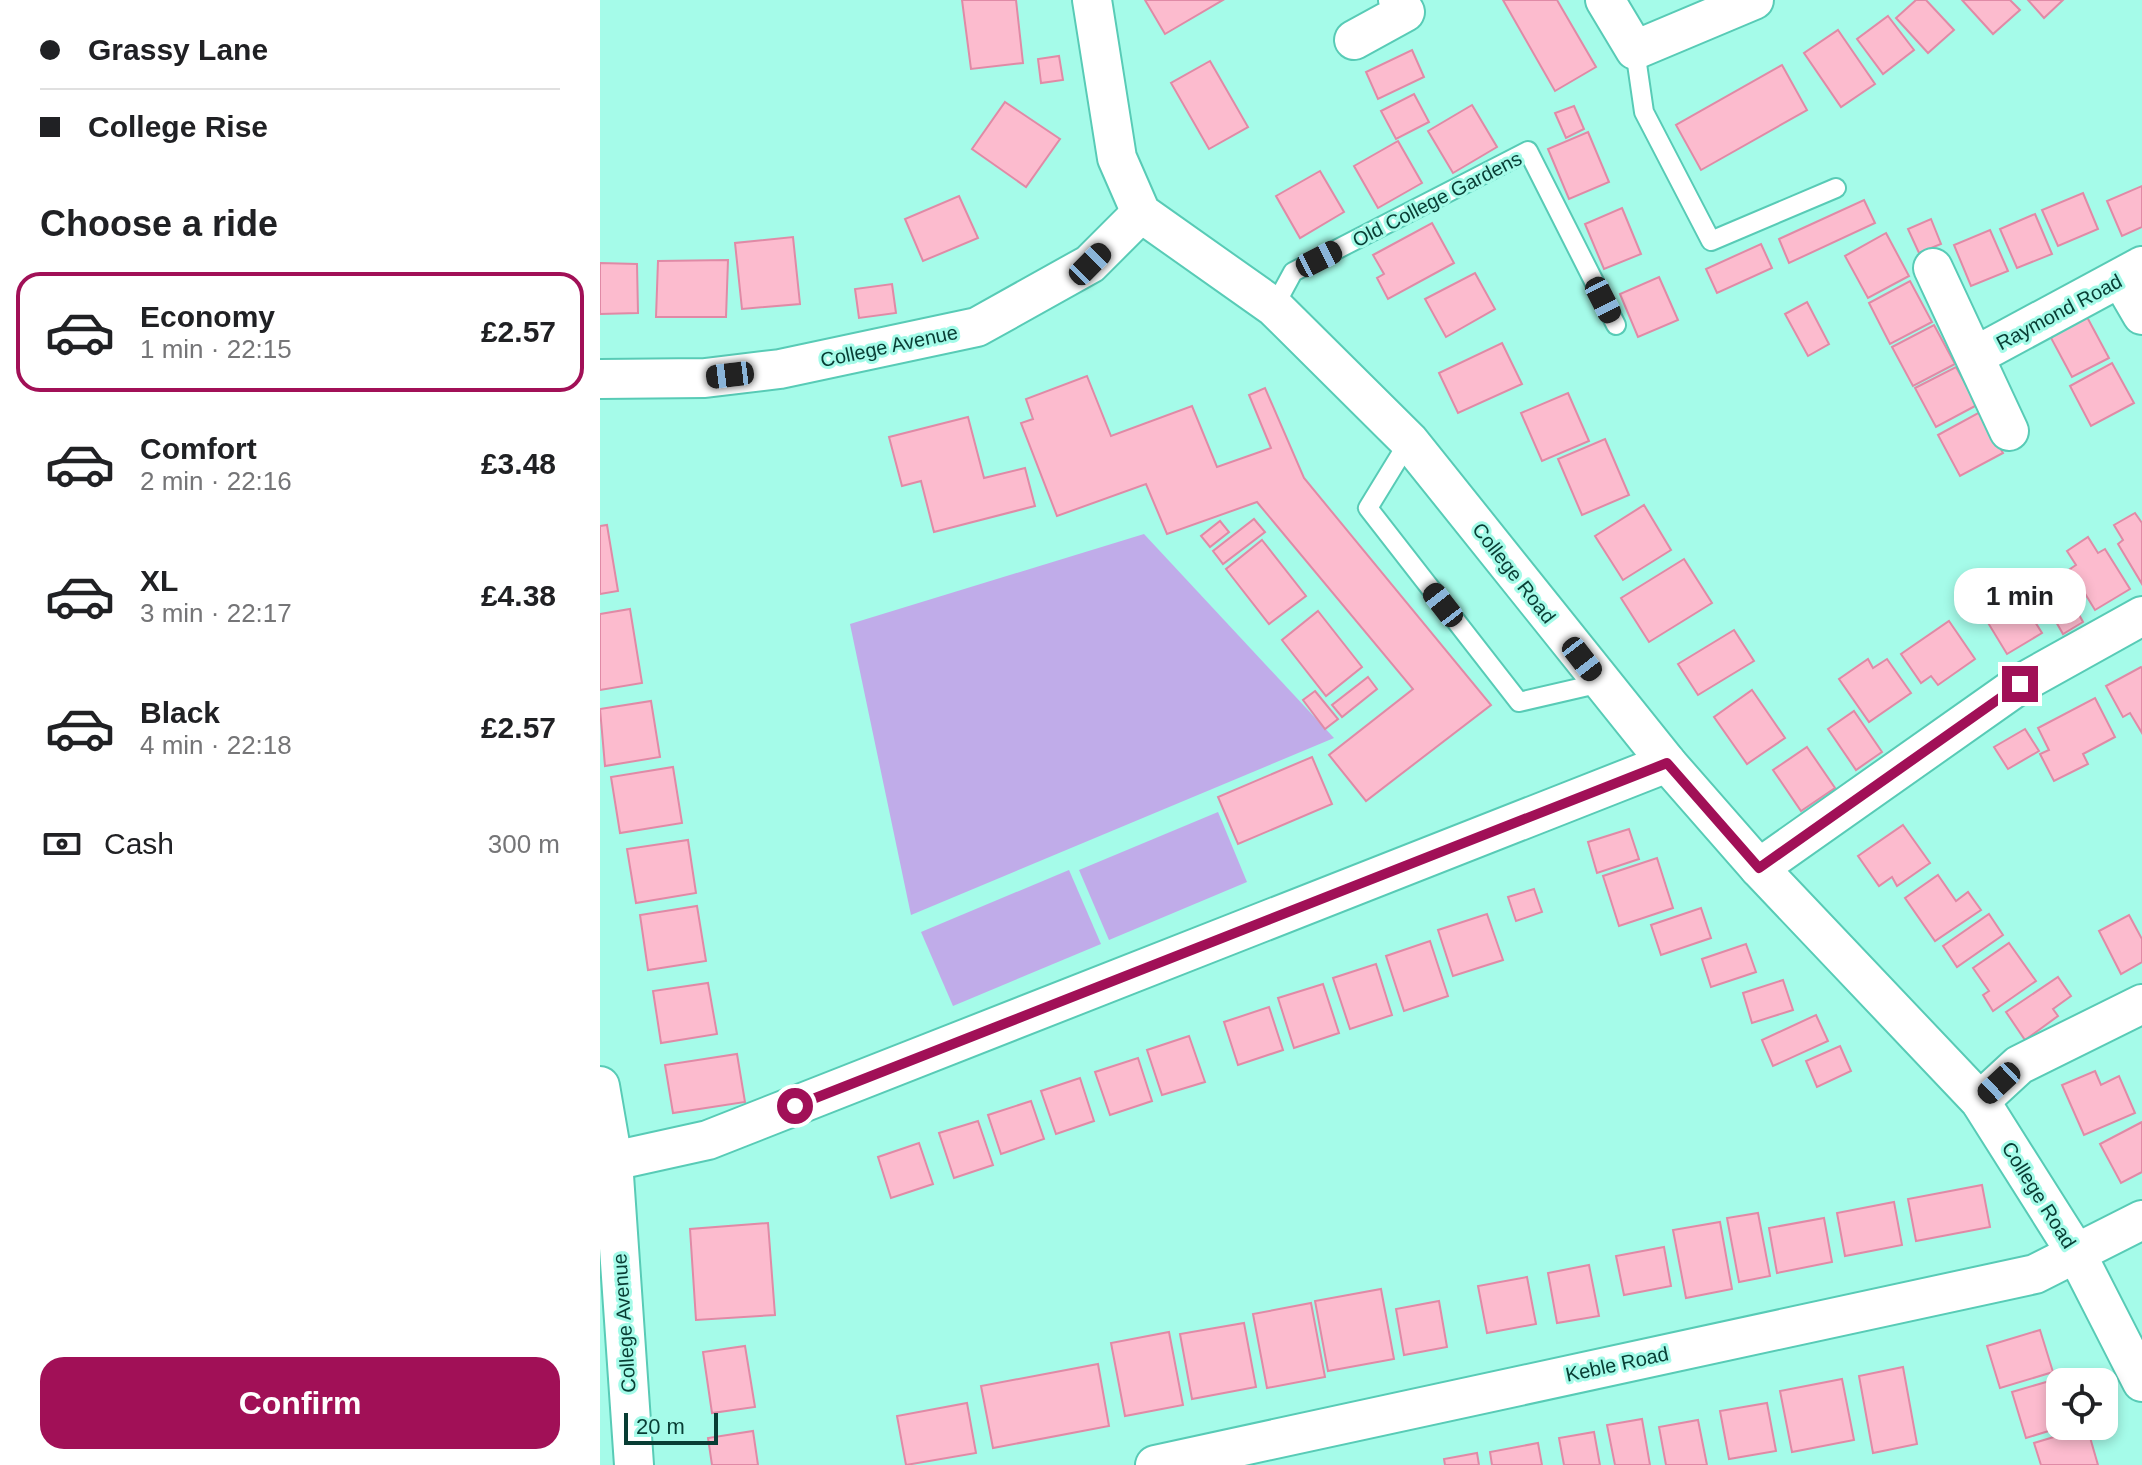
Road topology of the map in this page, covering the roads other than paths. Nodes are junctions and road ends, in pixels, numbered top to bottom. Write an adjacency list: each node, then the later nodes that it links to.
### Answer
1 (1092, 0): 8 (street)
2 (1398, 0): 5 (street)
3 (1605, 0): 6 (street)
4 (1754, 0): 6 (street)
5 (1354, 40)
6 (1635, 50): 7 (lane)
7 (1836, 188)
8 (1141, 213): 11 (street, College Road); 15 (street, College Avenue)
9 (1933, 268): 14 (street)
10 (2131, 273): 12 (street); 14 (street, Raymond Road)
11 (1274, 307): 13 (lane, Old College Gardens); 17 (street, College Road)
12 (2142, 315)
13 (1616, 325)
14 (1975, 356): 16 (street)
15 (600, 379)
16 (2009, 431)
17 (1409, 441): 19 (street, College Road); 19 (lane)
18 (2142, 616): 21 (street)
19 (1601, 683): 20 (street, College Road)
20 (1667, 763): 21 (street, College Road); 25 (street)
21 (1759, 868): 24 (street, College Road)
22 (2142, 1004): 24 (street)
23 (600, 1086): 25 (street, College Avenue)
24 (1980, 1101): 27 (street, College Road)
25 (613, 1161): 29 (street, College Avenue)
26 (2142, 1220): 27 (street, Keble Road)
27 (2076, 1253): 28 (street, College Road); 30 (street, Keble Road)
28 (2142, 1382)
29 (634, 1465)
30 (1155, 1465)

